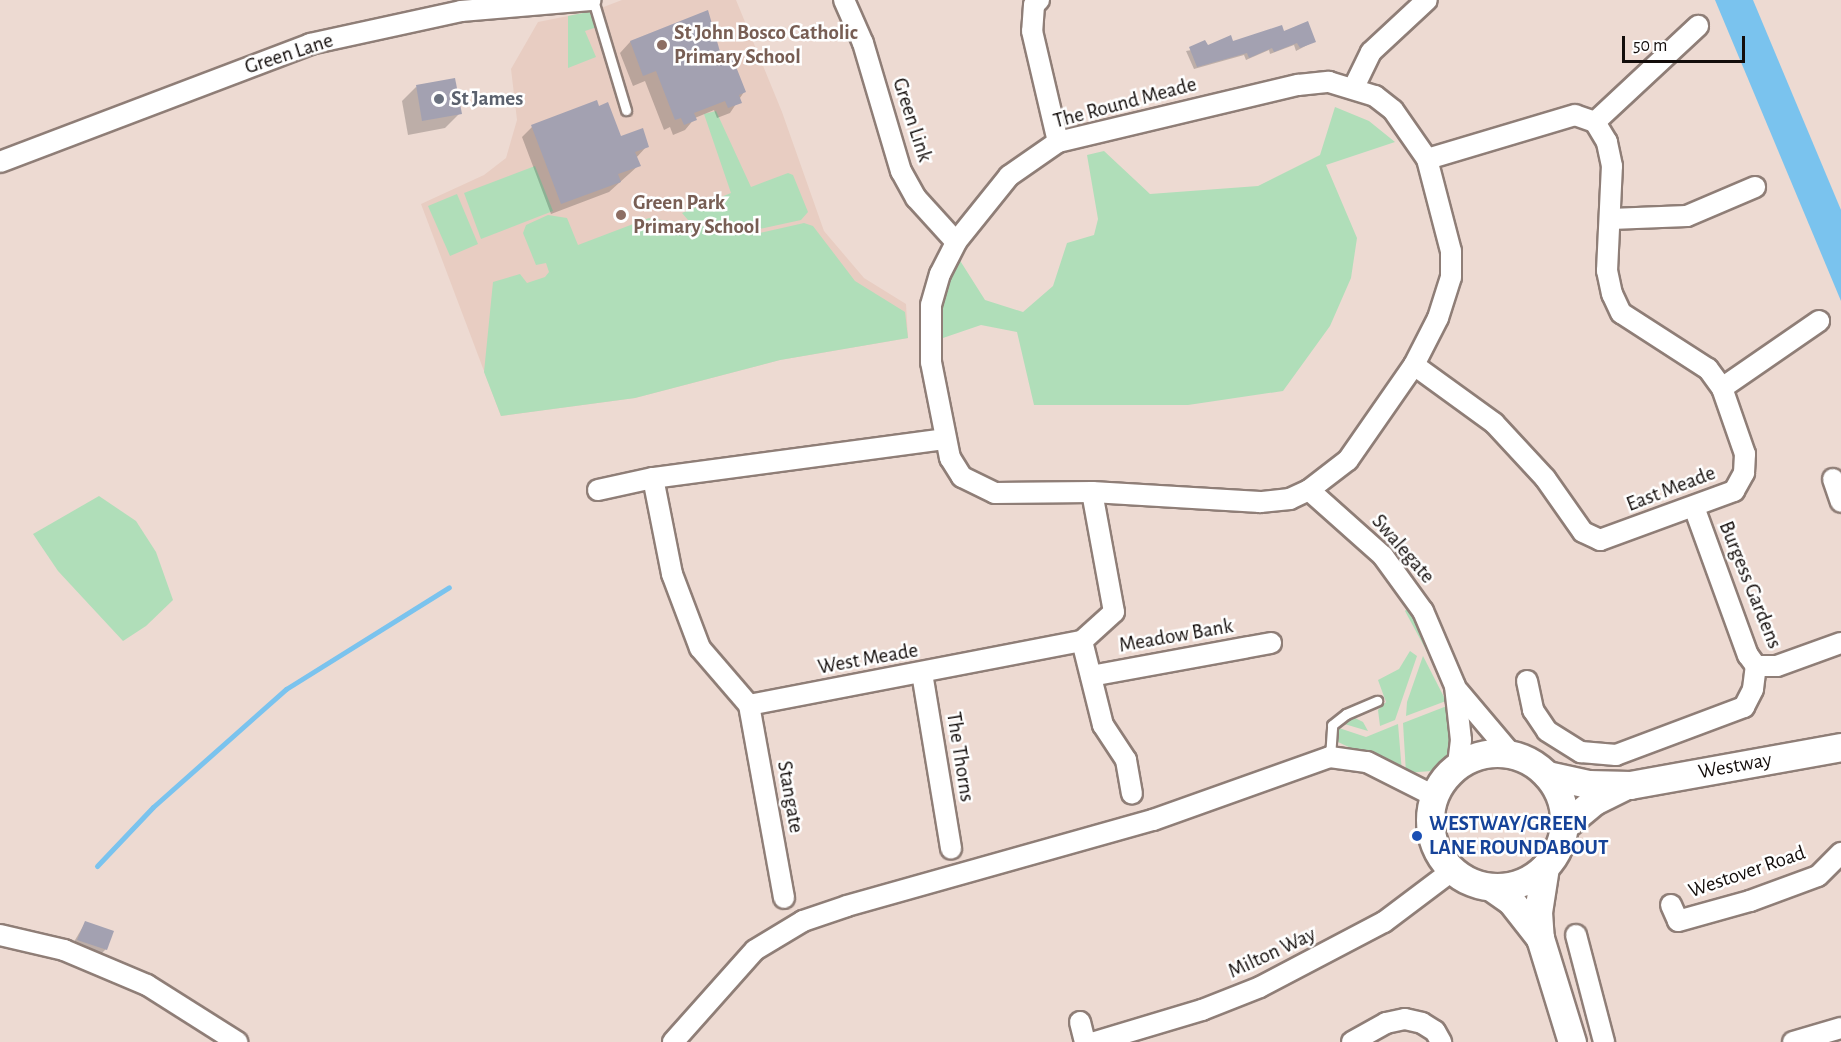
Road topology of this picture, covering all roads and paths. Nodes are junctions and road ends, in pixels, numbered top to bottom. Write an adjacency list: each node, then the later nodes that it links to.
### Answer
1 (592, 0): 7 (lane); 11 (street, Green Lane)
2 (844, 0): 14 (street, Green Link)
3 (1427, 0): 6 (street)
4 (1034, 2): 9 (street)
5 (1698, 26): 8 (street)
6 (1354, 87): 9 (street, The Round Meade); 10 (street, The Round Meade)
7 (626, 110)
8 (1595, 122): 10 (street); 13 (street, East Meade)
9 (1058, 142): 14 (street, The Round Meade)
10 (1427, 159): 16 (street, The Round Meade)
11 (0, 162)
12 (1755, 187): 13 (street)
13 (1611, 219): 17 (street, East Meade)
14 (956, 242): 18 (street, The Round Meade)
15 (1819, 321): 17 (street)
16 (1414, 365): 22 (street, The Round Meade); 25 (street, East Meade)
17 (1722, 388): 25 (street, East Meade)
18 (945, 439): 19 (street); 23 (street, The Round Meade)
19 (653, 477): 21 (street); 35 (street)
20 (1833, 479): 24 (street)
21 (597, 490)
22 (1309, 490): 23 (street, The Round Meade); 33 (street, Swalegate)
23 (1092, 492): 26 (street)
24 (1841, 502)
25 (1694, 507): 29 (street, Burgess Gardens)
26 (1082, 641): 30 (street, West Meade); 31 (street)
27 (1841, 643): 29 (street, Burgess Gardens)
28 (1270, 644): 31 (street, Meadow Bank)
29 (1756, 666): 32 (street)
30 (922, 674): 35 (street, West Meade); 45 (street, The Thorns)
31 (1091, 676): 42 (street)
32 (1527, 681)
33 (1455, 686): 37 (street, Swalegate); 39 (street, Swalegate)
34 (1377, 701): 38 (lane)
35 (749, 705): 50 (street, Stangate)
36 (1841, 747): 41 (main road, Westway)
37 (1512, 755): 39 (main road); 40 (main road)
38 (1330, 757): 43 (street); 58 (street)
39 (1458, 765): 43 (main road)
40 (1547, 775): 41 (main road, Westway); 44 (main road)
41 (1630, 784): 44 (main road, Westway)
42 (1132, 793)
43 (1434, 796): 48 (main road)
44 (1563, 827): 47 (main road)
45 (951, 849)
46 (1841, 853): 51 (street, Westover Road)
47 (1545, 867): 49 (main road); 54 (main road)
48 (1453, 870): 49 (main road); 60 (street, Milton Way)
49 (1491, 886): 54 (main road)
50 (784, 898)
51 (1671, 905)
52 (0, 935): 57 (street)
53 (1576, 935): 64 (street)
54 (1540, 938): 63 (main road)
55 (1080, 1022): 59 (street)
56 (1841, 1028): 65 (street)
57 (237, 1042)
58 (673, 1042)
59 (1085, 1042)
60 (1095, 1042)
61 (1352, 1042): 62 (street)
62 (1442, 1042)
63 (1572, 1042)
64 (1604, 1042)
65 (1792, 1042)

